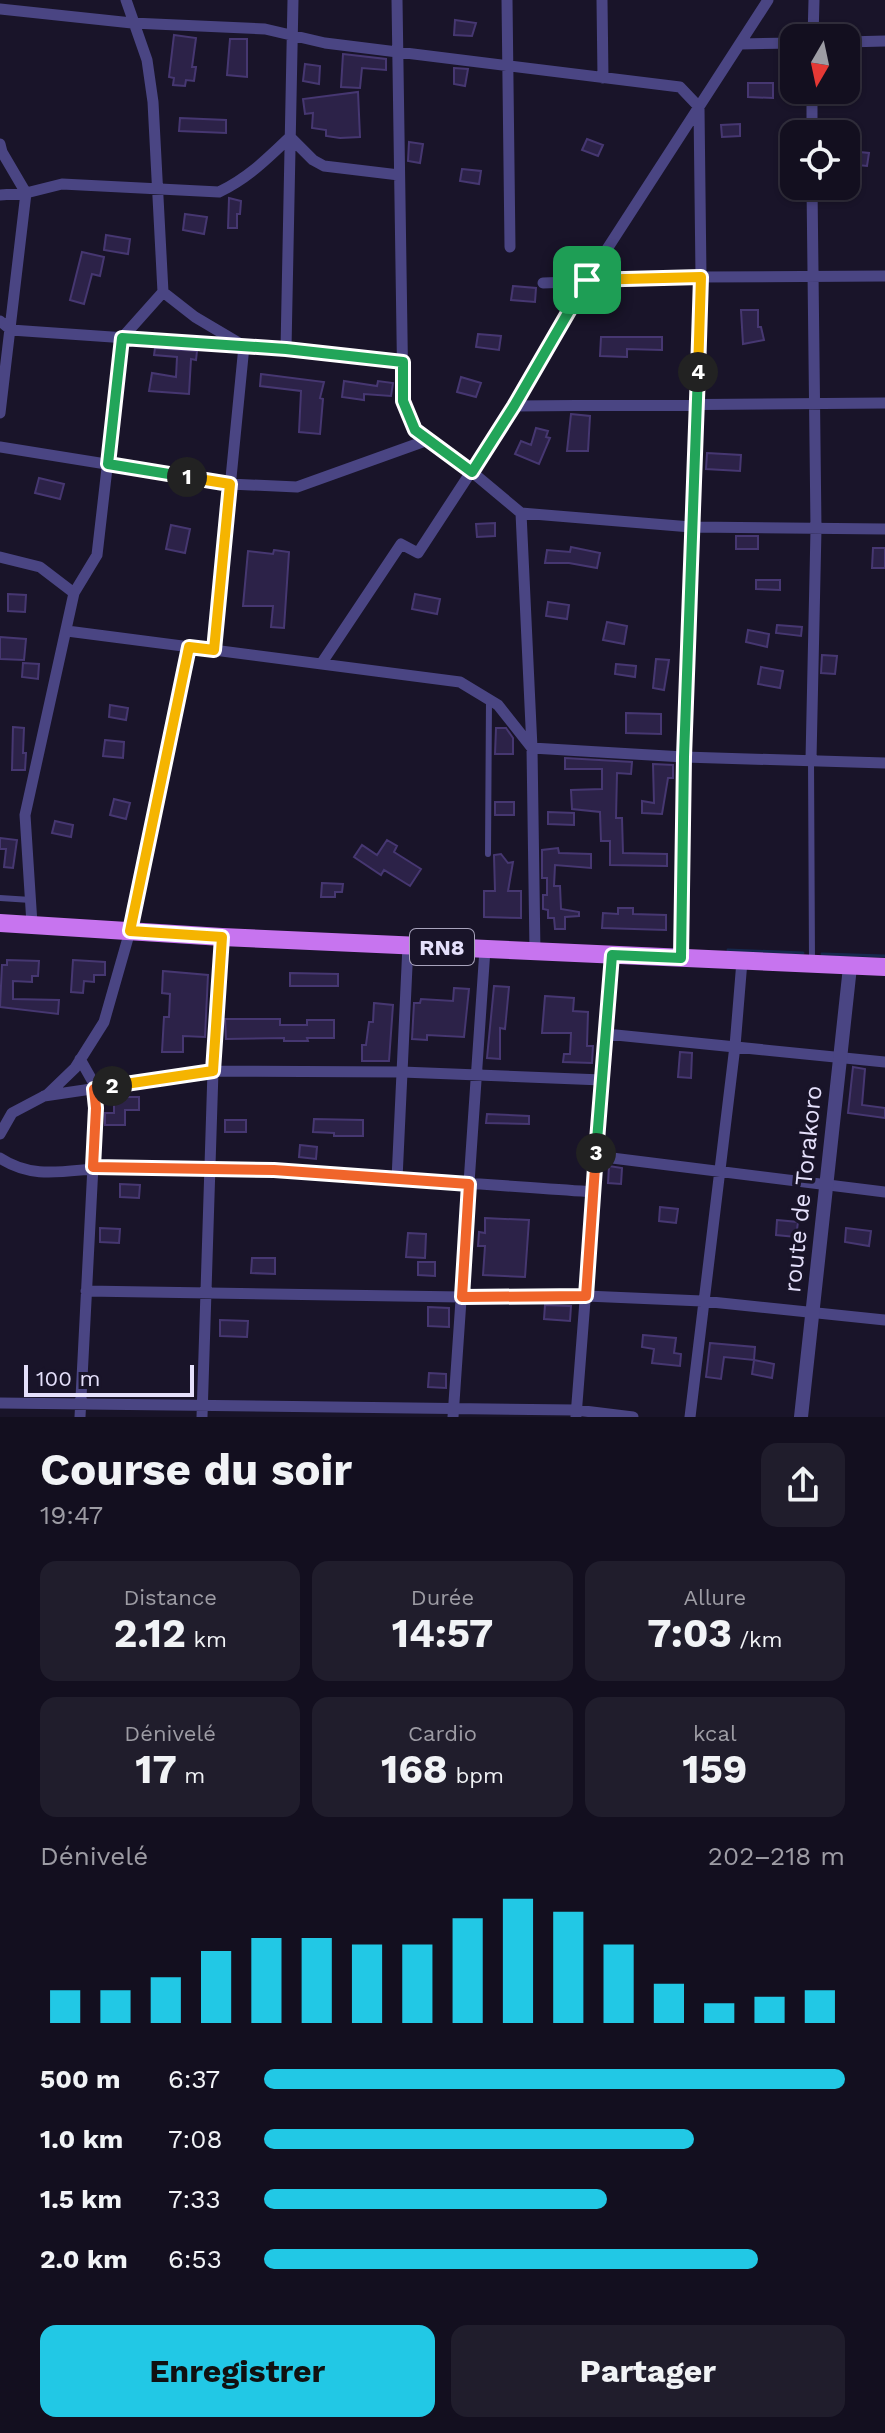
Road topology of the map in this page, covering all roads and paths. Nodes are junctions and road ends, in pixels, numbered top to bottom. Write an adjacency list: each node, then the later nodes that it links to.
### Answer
1 (126, 0): 9 (street)
2 (293, 0): 11 (street)
3 (397, 0): 16 (street)
4 (507, 0): 17 (street)
5 (602, 0): 18 (street)
6 (768, 0): 15 (street)
7 (814, 0): 10 (street)
8 (0, 9): 9 (street)
9 (132, 23): 11 (street); 23 (street)
10 (813, 24)
11 (293, 33): 16 (street); 20 (street)
12 (885, 41): 13 (street)
13 (860, 42)
14 (780, 43): 15 (street)
15 (740, 44): 19 (street)
16 (397, 51): 17 (street); 22 (street)
17 (509, 64): 18 (street); 27 (street)
18 (603, 78): 19 (street)
19 (699, 107): 29 (street); 31 (street)
20 (290, 137): 22 (street); 23 (street); 38 (street)
21 (0, 144): 24 (street)
22 (399, 175): 39 (street)
23 (159, 191): 24 (street); 33 (street)
24 (26, 193): 25 (street); 35 (street)
25 (0, 195)
26 (812, 200): 30 (street)
27 (510, 247)
28 (885, 276): 30 (street)
29 (701, 277): 30 (street); 31 (street); 42 (street)
30 (813, 277): 41 (street)
31 (587, 280): 32 (street); 43 (street)
32 (543, 283)
33 (163, 292): 36 (street); 37 (street)
34 (0, 321): 35 (street)
35 (11, 330): 36 (street); 44 (street)
36 (122, 338): 37 (street); 47 (street)
37 (244, 346): 38 (street); 49 (street)
38 (286, 349): 39 (street)
39 (403, 362): 45 (street)
40 (885, 403): 41 (street)
41 (816, 404): 42 (street); 52 (street)
42 (697, 405): 43 (street); 51 (street)
43 (514, 406): 48 (street)
44 (0, 413)
45 (428, 440): 48 (street); 49 (street)
46 (0, 447): 47 (street)
47 (108, 464): 49 (street); 55 (street)
48 (472, 472): 50 (street); 59 (street)
49 (230, 484): 58 (street)
50 (521, 513): 51 (street); 61 (street)
51 (691, 527): 52 (street); 62 (street)
52 (816, 529): 53 (street); 63 (street)
53 (885, 529)
54 (0, 557): 55 (street)
55 (74, 593): 56 (street)
56 (67, 631): 57 (street); 67 (street)
57 (189, 647): 58 (street); 70 (street)
58 (214, 650): 59 (street)
59 (321, 664): 60 (street)
60 (489, 699): 61 (street); 65 (lane)
61 (532, 748): 62 (street); 74 (street)
62 (684, 757): 63 (street); 76 (street)
63 (811, 759): 64 (street); 78 (lane)
64 (885, 763)
65 (488, 854)
66 (0, 898): 67 (lane)
67 (31, 900): 69 (street)
68 (0, 923): 69 (main road, RN8)
69 (32, 924): 70 (main road, RN8)
70 (130, 931): 71 (main road, RN8); 84 (street)
71 (222, 937): 72 (main road, RN8); 86 (street)
72 (408, 945): 73 (main road, RN8); 87 (street)
73 (485, 949): 74 (main road, RN8); 88 (street)
74 (535, 952): 75 (main road, RN8)
75 (612, 955): 76 (main road, RN8); 81 (street)
76 (681, 958): 77 (main road, RN8)
77 (742, 961): 78 (main road, RN8); 82 (street)
78 (812, 965): 79 (main road, RN8)
79 (850, 967): 80 (main road, RN8); 83 (street, route de Torakoro)
80 (885, 967)
81 (606, 1034): 82 (street); 89 (street)
82 (735, 1046): 83 (street); 97 (street)
83 (840, 1057): 85 (street); 100 (street, route de Torakoro)
84 (80, 1059): 90 (street); 91 (street)
85 (885, 1062)
86 (213, 1071): 87 (street); 90 (street); 96 (street)
87 (402, 1072): 88 (street); 98 (street)
88 (477, 1074): 89 (street); 99 (street)
89 (602, 1080): 93 (street)
90 (94, 1089): 91 (street); 95 (street)
91 (44, 1096): 92 (street)
92 (0, 1134)
93 (596, 1156): 97 (street); 101 (street)
94 (0, 1158): 95 (street)
95 (93, 1167): 96 (street); 103 (street)
96 (210, 1168): 98 (street); 104 (street)
97 (719, 1171): 100 (street); 107 (street)
98 (397, 1179): 99 (street)
99 (469, 1184): 101 (street); 106 (street)
100 (826, 1185): 102 (street); 108 (street, route de Torakoro)
101 (593, 1192): 105 (street)
102 (885, 1192)
103 (86, 1291): 104 (street); 111 (street)
104 (207, 1291): 106 (street); 112 (street)
105 (586, 1296): 106 (street); 107 (street); 115 (street)
106 (462, 1297): 114 (street)
107 (702, 1301): 108 (street); 119 (street)
108 (812, 1312): 109 (street); 120 (street, route de Torakoro)
109 (885, 1320)
110 (0, 1403): 111 (street)
111 (80, 1403): 112 (street); 116 (street)
112 (203, 1404): 113 (street); 117 (street)
113 (329, 1412): 114 (street)
114 (453, 1413): 115 (street)
115 (576, 1414): 118 (street)
116 (80, 1417)
117 (202, 1417)
118 (633, 1417)
119 (690, 1417)
120 (801, 1417)

